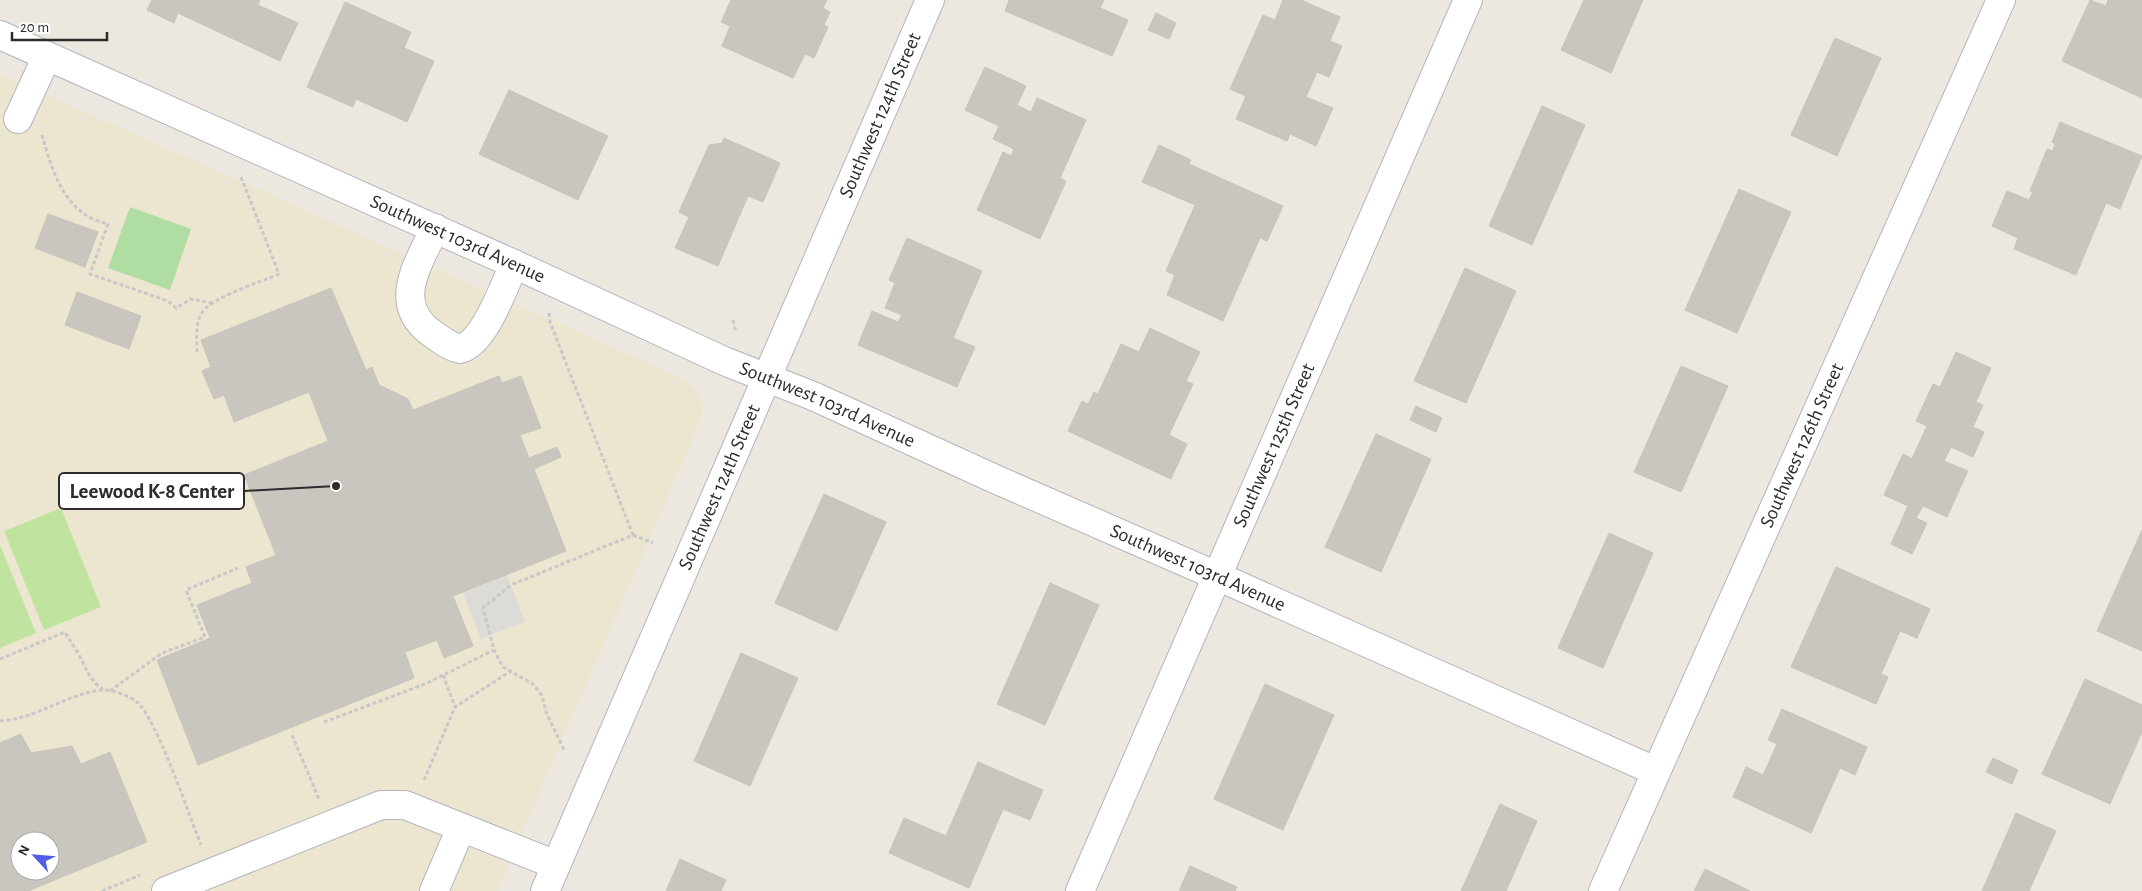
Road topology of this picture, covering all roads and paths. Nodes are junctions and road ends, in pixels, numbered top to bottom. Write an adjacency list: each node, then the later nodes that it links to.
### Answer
1 (930, 0): 15 (street, Southwest 124th Street)
2 (1468, 0): 19 (street, Southwest 125th Street)
3 (2001, 0): 31 (street, Southwest 126th Street)
4 (0, 35): 5 (street, Southwest 103rd Avenue)
5 (48, 56): 6 (street); 8 (street, Southwest 103rd Avenue)
6 (22, 110): 10 (path)
7 (241, 177): 10 (path)
8 (435, 228): 9 (street, Southwest 103rd Avenue); 9 (street)
9 (514, 264): 15 (street, Southwest 103rd Avenue)
10 (212, 303): 14 (path)
11 (549, 313): 16 (path)
12 (733, 320): 13 (path)
13 (736, 335)
14 (197, 352)
15 (767, 378): 19 (street, Southwest 103rd Avenue); 36 (street, Southwest 124th Street)
16 (633, 535): 17 (path); 20 (path)
17 (653, 543)
18 (238, 568): 25 (path)
19 (1217, 576): 31 (street, Southwest 103rd Avenue); 41 (street, Southwest 125th Street)
20 (494, 650): 22 (path); 23 (path)
21 (0, 659): 24 (path)
22 (511, 671): 26 (path); 30 (path)
23 (443, 676): 26 (path); 28 (path)
24 (103, 690): 25 (path); 27 (path)
25 (109, 691): 35 (path)
26 (455, 707): 33 (path)
27 (0, 721)
28 (324, 722)
29 (292, 735): 32 (path)
30 (564, 750)
31 (1655, 772): 42 (street, Southwest 126th Street)
32 (321, 803)
33 (412, 808): 34 (street); 37 (street)
34 (461, 828): 36 (street); 39 (street)
35 (203, 850)
36 (556, 865): 40 (street, Southwest 124th Street)
37 (156, 882): 38 (path)
38 (102, 891)
39 (434, 891)
40 (544, 891)
41 (1080, 891)
42 (1603, 891)

